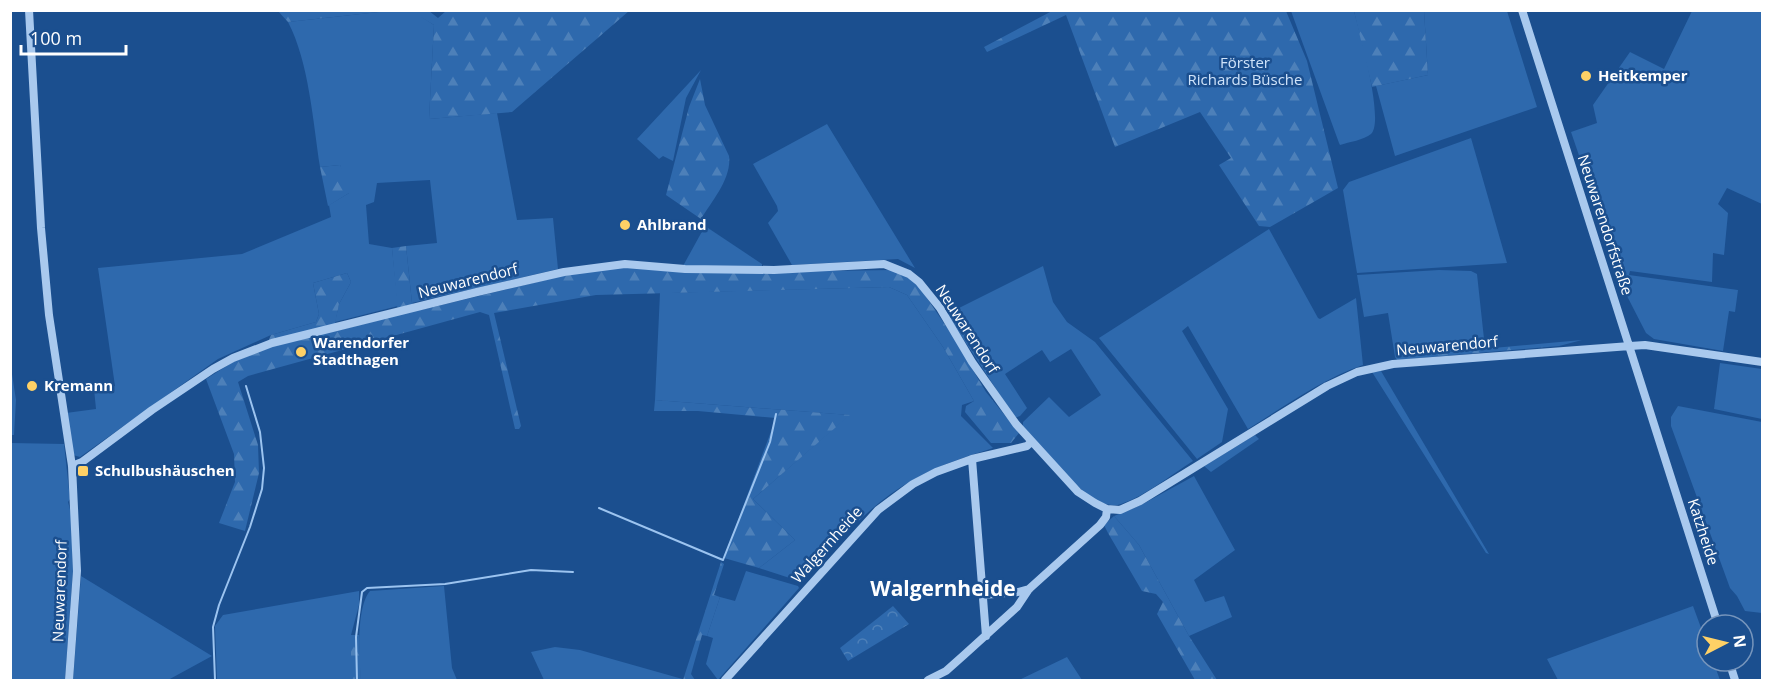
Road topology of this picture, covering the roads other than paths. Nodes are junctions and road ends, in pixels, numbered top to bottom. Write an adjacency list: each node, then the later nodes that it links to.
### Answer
1 (29, 10): 8 (street, Neuwarendorf)
2 (1522, 10): 3 (street, Neuwarendorfstraße)
3 (1630, 346): 4 (street, Neuwarendorf); 6 (street, Neuwarendorfstraße); 9 (street, Neuwarendorf)
4 (1762, 362)
5 (1031, 442): 7 (street, Walgernheide); 8 (street, Neuwarendorf); 9 (street, Neuwarendorf)
6 (1662, 448): 12 (street, Katzheide)
7 (972, 459): 11 (street); 15 (street, Walgernheide)
8 (72, 466): 14 (street, Neuwarendorf)
9 (1107, 509): 10 (street)
10 (1029, 589): 11 (street); 13 (street)
11 (983, 595): 13 (street)
12 (1714, 613)
13 (986, 636): 16 (street)
14 (69, 681)
15 (725, 681)
16 (928, 681)

